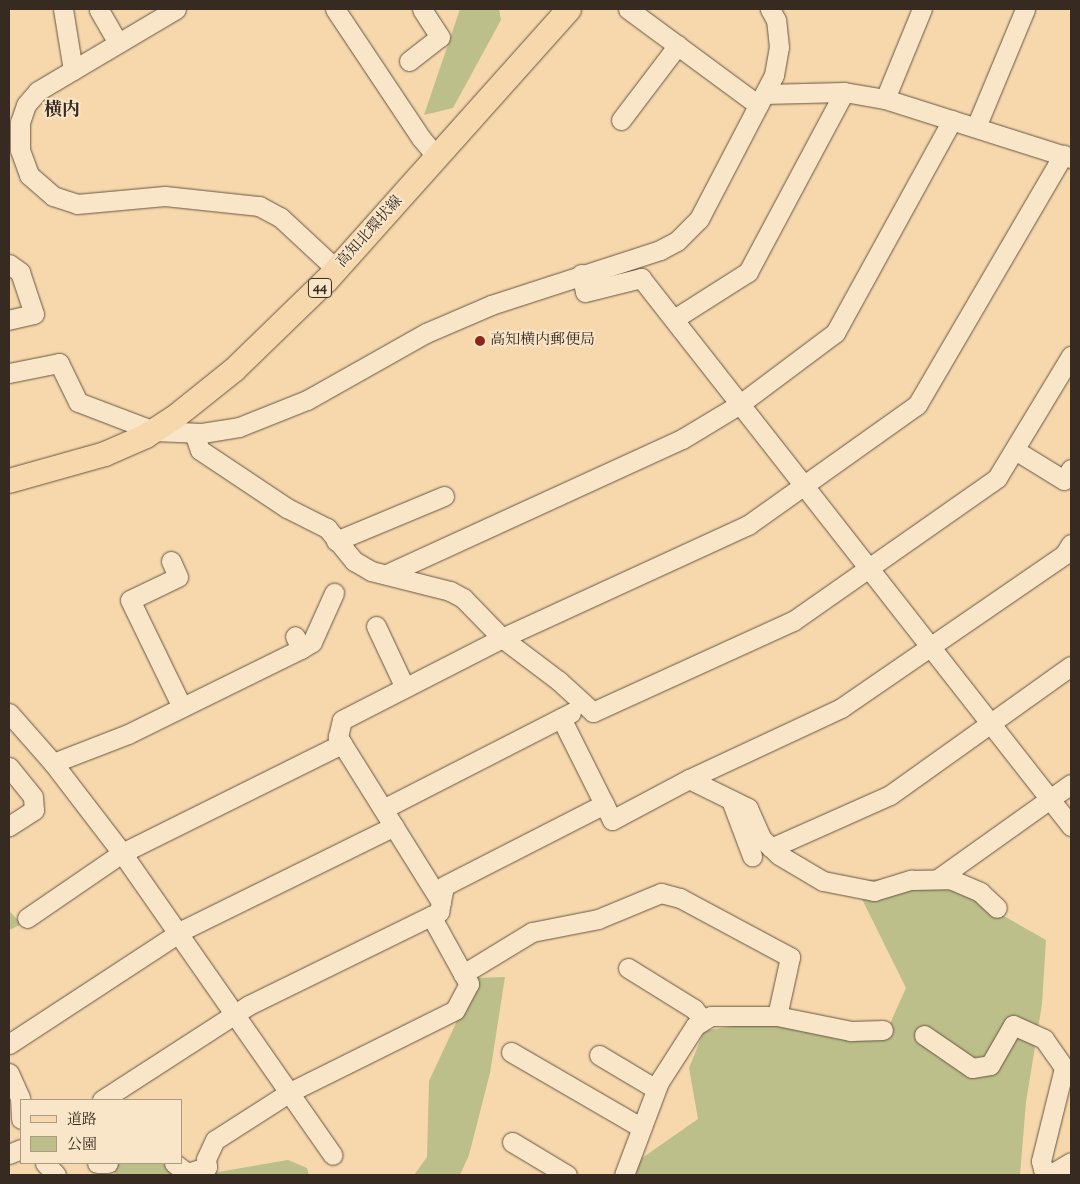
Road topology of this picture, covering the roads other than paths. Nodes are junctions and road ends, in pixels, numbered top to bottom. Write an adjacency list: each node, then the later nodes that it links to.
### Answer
1 (63, 9): 14 (street)
2 (335, 9): 21 (street)
3 (422, 9): 13 (street)
4 (568, 9): 21 (main road, 高知北環状線 / 44)
5 (628, 9): 12 (street)
6 (922, 9): 16 (street)
7 (1025, 9): 20 (street)
8 (99, 10): 11 (street)
9 (171, 10): 11 (street)
10 (776, 12): 17 (street)
11 (118, 43): 14 (street)
12 (678, 45): 17 (street); 18 (street)
13 (409, 61)
14 (73, 70): 24 (street)
15 (844, 92): 16 (street); 17 (street); 26 (street)
16 (885, 99): 19 (street)
17 (761, 100): 25 (street)
18 (621, 120)
19 (952, 120): 20 (street); 30 (street)
20 (976, 127): 22 (street)
21 (437, 157): 24 (main road, 高知北環状線 / 44)
22 (1067, 157): 36 (street)
23 (9, 264): 27 (street)
24 (336, 269): 31 (main road, 高知北環状線 / 44)
25 (581, 274): 26 (street); 32 (street)
26 (674, 319): 30 (street)
27 (9, 320)
28 (1071, 356): 33 (street)
29 (9, 373): 31 (street)
30 (740, 404): 36 (street); 42 (street)
31 (154, 431): 32 (street); 35 (main road, 高知北環状線 / 44)
32 (194, 433): 38 (street)
33 (1014, 450): 34 (street); 41 (street)
34 (1071, 469)
35 (9, 481)
36 (804, 485): 41 (street); 45 (street)
37 (444, 496): 38 (street)
38 (336, 541): 42 (street)
39 (1071, 544): 46 (street)
40 (171, 561): 50 (street)
41 (869, 568): 46 (street); 49 (street)
42 (387, 574): 45 (street)
43 (334, 593): 50 (street)
44 (376, 626): 48 (street)
45 (502, 638): 48 (street); 49 (street)
46 (932, 647): 53 (street); 57 (street)
47 (1071, 666): 53 (street)
48 (405, 688): 54 (street)
49 (586, 705): 52 (street)
50 (182, 707): 55 (street)
51 (9, 713): 55 (street)
52 (561, 718): 61 (street); 62 (street)
53 (992, 723): 60 (street); 66 (street)
54 (342, 744): 62 (street); 67 (street)
55 (53, 763): 67 (street)
56 (9, 767): 63 (street)
57 (689, 779): 59 (street); 61 (street)
58 (1071, 784): 60 (street)
59 (730, 799): 66 (street); 68 (street)
60 (1050, 799): 65 (street); 69 (street)
61 (604, 804): 71 (street)
62 (383, 809): 64 (street)
63 (9, 826)
64 (394, 826): 71 (street); 73 (street)
65 (1071, 826)
66 (772, 848): 69 (street)
67 (122, 853): 72 (street); 73 (street)
68 (752, 856)
69 (939, 878): 70 (street)
70 (997, 908)
71 (436, 909): 75 (street); 76 (street)
72 (27, 918)
73 (179, 934): 76 (street); 81 (street)
74 (628, 968): 78 (street)
75 (463, 974): 77 (street); 86 (street)
76 (235, 1013): 86 (street); 88 (street)
77 (777, 1016): 78 (street); 79 (street)
78 (702, 1019): 85 (street)
79 (883, 1030)
80 (924, 1035): 92 (street)
81 (9, 1044)
82 (511, 1052): 89 (street)
83 (599, 1055): 85 (street)
84 (9, 1073): 87 (street)
85 (656, 1089): 89 (street)
86 (290, 1092): 91 (street); 94 (street)
87 (22, 1099)
88 (104, 1099)
89 (642, 1128): 97 (street)
90 (512, 1142): 96 (street)
91 (333, 1155)
92 (1071, 1162)
93 (46, 1164): 95 (street)
94 (175, 1164)
95 (56, 1175)
96 (567, 1175)
97 (624, 1175)

